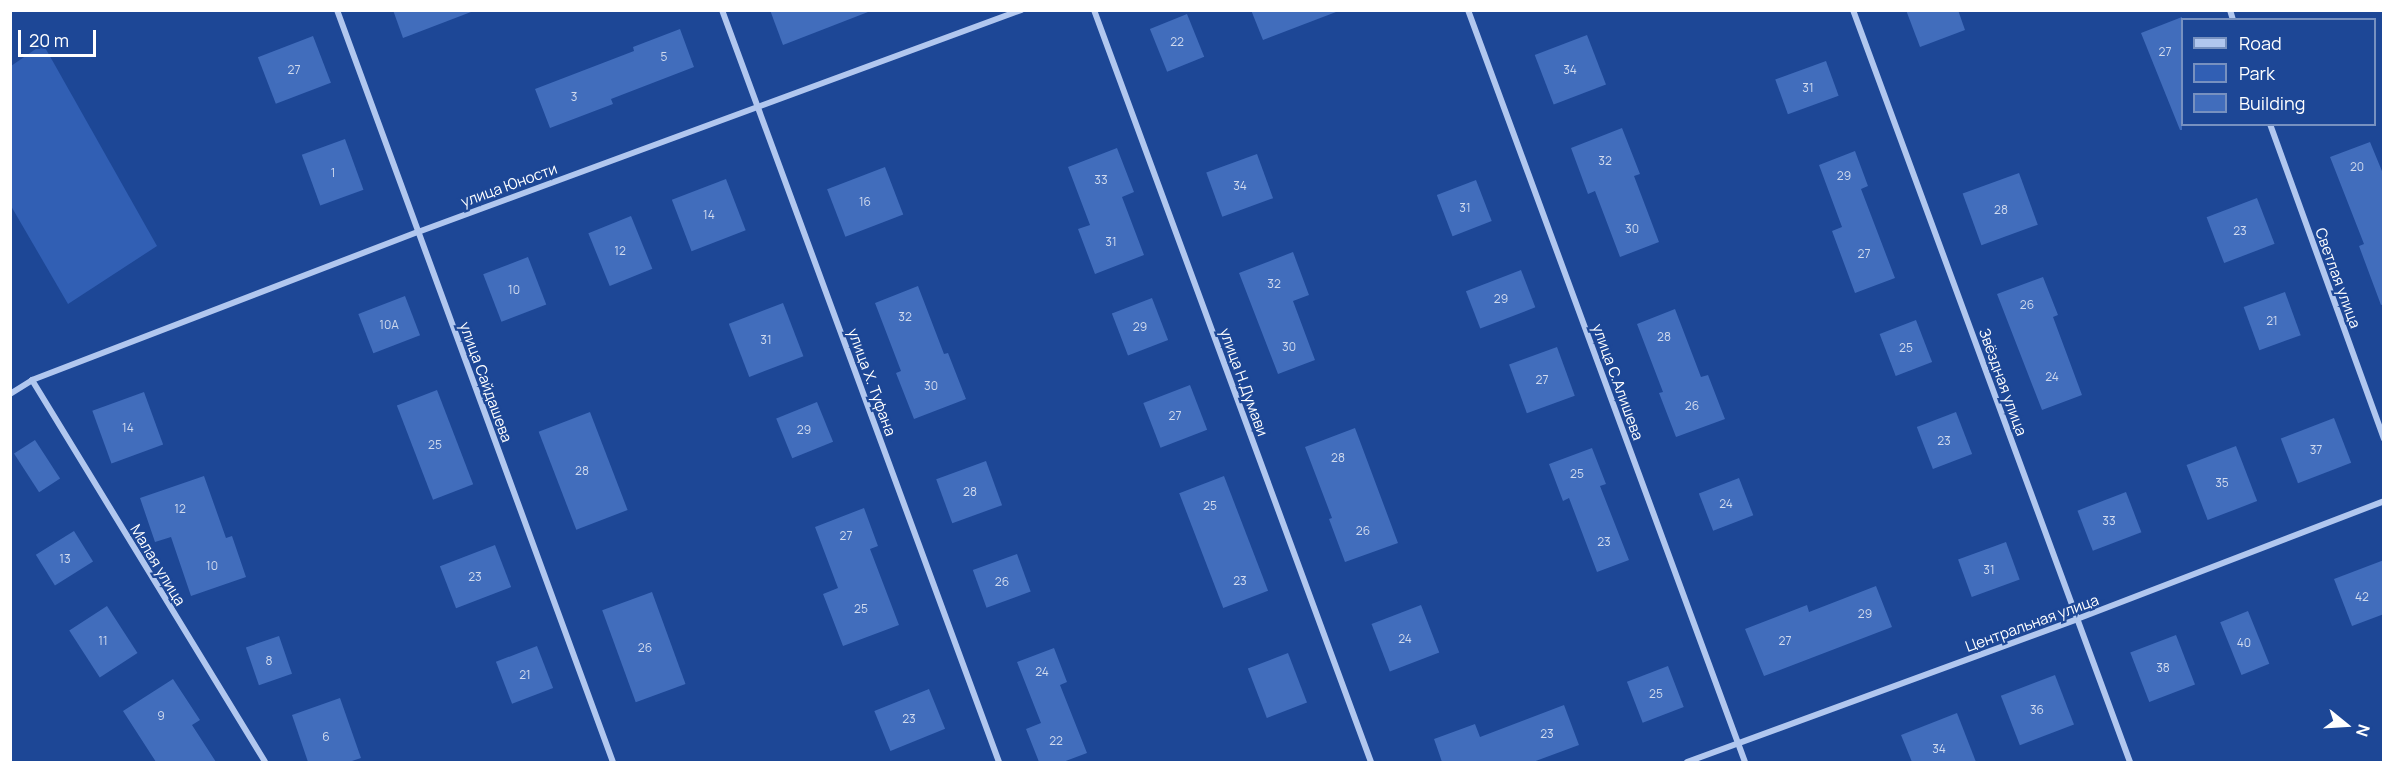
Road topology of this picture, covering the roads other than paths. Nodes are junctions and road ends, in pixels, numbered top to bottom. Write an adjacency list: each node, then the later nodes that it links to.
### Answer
1 (337, 10): 9 (street, улица Сайдашева)
2 (722, 10): 7 (street, улица Х. Туфана)
3 (1021, 10): 7 (street, улица Юности)
4 (1094, 10): 19 (street, улица Н.Думави)
5 (1468, 10): 15 (street, улица С.Алишева)
6 (1853, 10): 14 (street, Звёздная улица)
7 (757, 107): 9 (street, улица Юности); 18 (street, улица Х. Туфана)
8 (2272, 126): 12 (street, Светлая улица)
9 (418, 232): 10 (street, улица Юности); 17 (street, улица Сайдашева)
10 (32, 380): 11 (street, улица Юности); 16 (street, Малая улица)
11 (10, 394)
12 (2384, 439)
13 (2384, 501): 14 (street, Центральная улица)
14 (2077, 619): 15 (street, Центральная улица); 22 (street, Звёздная улица)
15 (1738, 744): 20 (street, Центральная улица); 21 (street, улица С.Алишева)
16 (265, 762)
17 (614, 762)
18 (999, 762)
19 (1371, 762)
20 (1687, 762)
21 (1745, 762)
22 (2130, 762)

